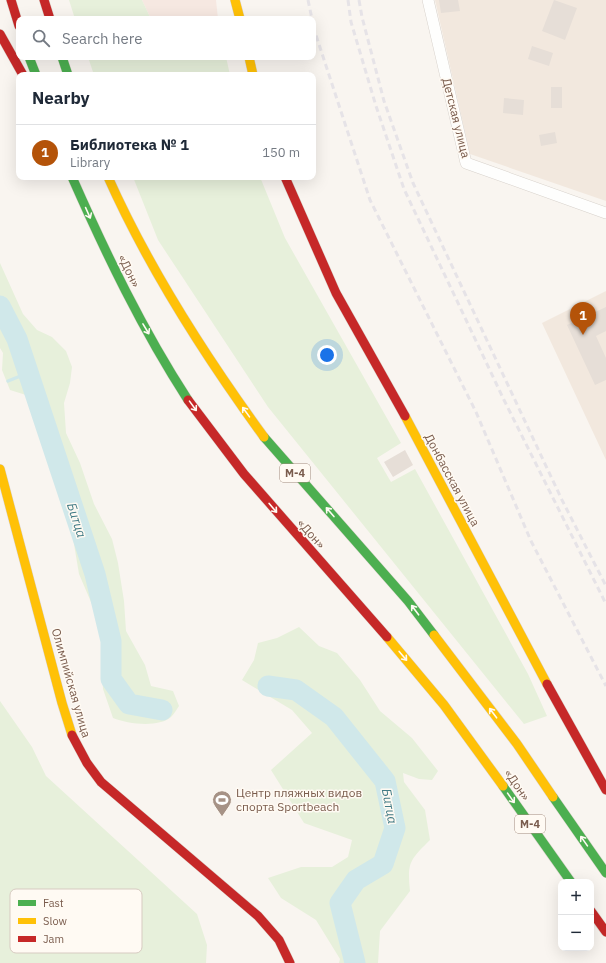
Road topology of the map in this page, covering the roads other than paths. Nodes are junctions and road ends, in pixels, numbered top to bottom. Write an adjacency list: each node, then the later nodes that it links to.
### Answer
1 (11, 0): 5 (main road)
2 (44, 0): 6 (main road)
3 (235, 0): 7 (main road)
4 (428, 0): 19 (street, Детская улица)
5 (16, 16)
6 (49, 16)
7 (239, 16)
8 (0, 34): 12 (main road)
9 (30, 60): 13 (main road)
10 (63, 60): 14 (main road)
11 (250, 60): 15 (main road)
12 (20, 72)
13 (35, 72)
14 (67, 72)
15 (252, 72)
16 (73, 180): 23 (main road, «Дон» / М-4, one-way to 23)
17 (109, 180): 22 (main road, «Дон» / М-4, one-way to 17)
18 (286, 180): 21 (main road, Донбасская улица)
19 (606, 213)
20 (0, 468): 26 (main road, Олимпийская улица)
21 (606, 790)
22 (606, 873)
23 (569, 879)
24 (594, 915): 25 (main road)
25 (606, 932)
26 (290, 963)

